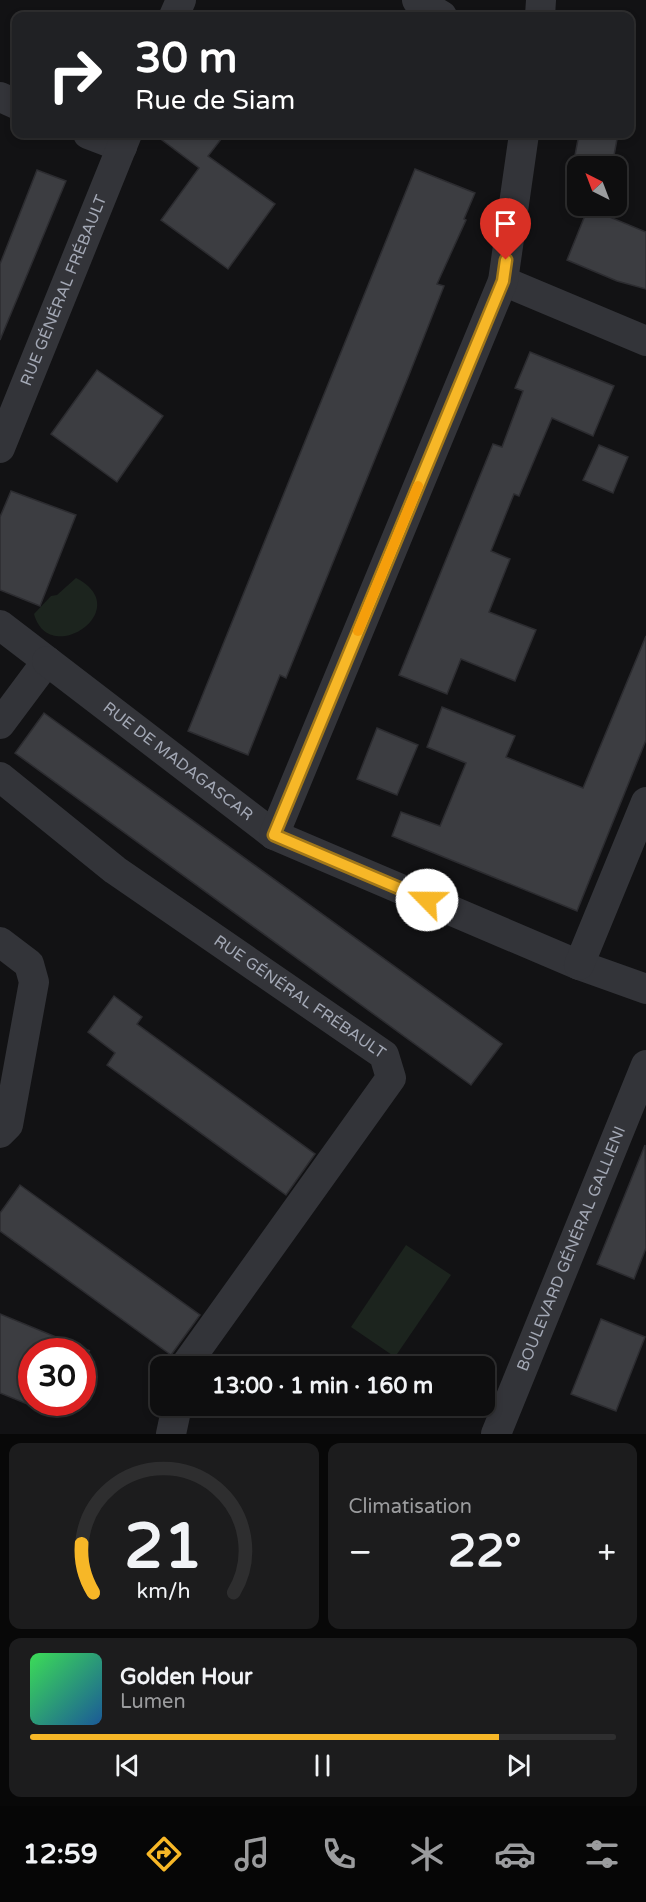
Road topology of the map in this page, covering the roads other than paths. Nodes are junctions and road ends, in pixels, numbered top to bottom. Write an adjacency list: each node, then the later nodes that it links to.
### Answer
1 (417, 0): 2 (street)
2 (436, 12)
3 (523, 138): 5 (street)
4 (124, 140): 7 (street, RUE GÉNÉRAL FRÉBAULT)
5 (503, 281): 6 (street); 13 (street)
6 (646, 341)
7 (0, 448)
8 (0, 625): 9 (street)
9 (47, 661): 10 (street); 13 (street, RUE DE MADAGASCAR)
10 (0, 724)
11 (0, 777): 19 (street, RUE GÉNÉRAL FRÉBAULT)
12 (646, 802): 15 (street)
13 (274, 835): 15 (street, RUE DE MADAGASCAR)
14 (0, 942): 18 (street)
15 (579, 965): 16 (street)
16 (646, 989)
17 (646, 1065): 22 (street, BOULEVARD GÉNÉRAL GALLIENI)
18 (0, 1133)
19 (192, 1356)
20 (175, 1416): 21 (street)
21 (171, 1434)
22 (496, 1434)

